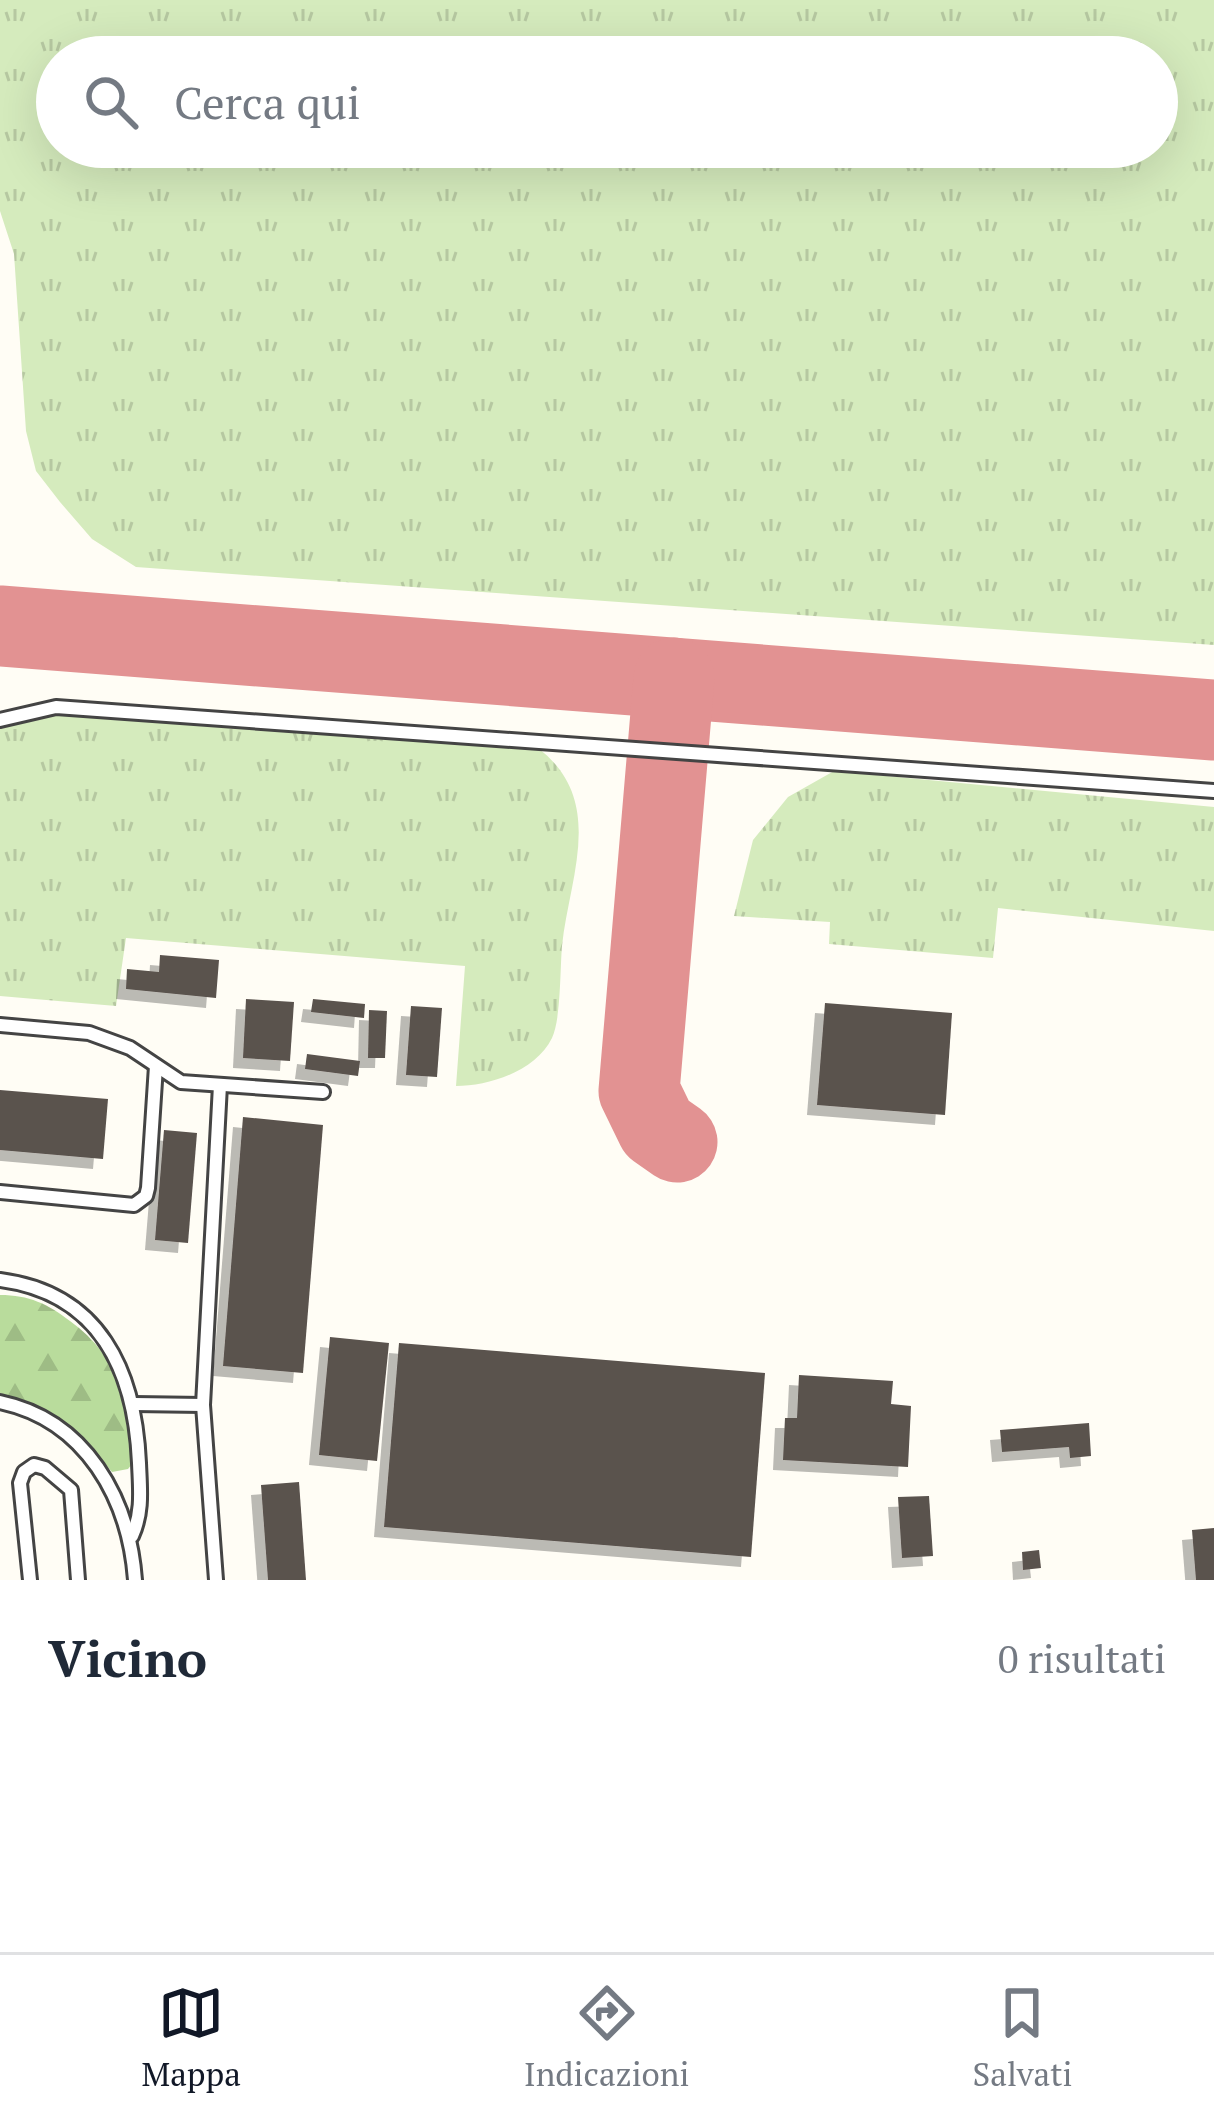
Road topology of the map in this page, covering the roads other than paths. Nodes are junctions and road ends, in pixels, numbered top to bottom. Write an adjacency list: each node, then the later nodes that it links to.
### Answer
1 (0, 720): 2 (lane)
2 (1214, 791)
3 (0, 1025): 4 (lane)
4 (155, 1066): 5 (lane); 7 (lane)
5 (220, 1085): 6 (lane); 11 (lane)
6 (323, 1092)
7 (0, 1192)
8 (0, 1280): 10 (lane)
9 (0, 1402): 12 (lane)
10 (134, 1404): 11 (lane); 12 (lane)
11 (203, 1405): 16 (lane)
12 (132, 1536): 15 (lane)
13 (29, 1580): 14 (lane)
14 (78, 1580)
15 (135, 1580)
16 (216, 1580)

